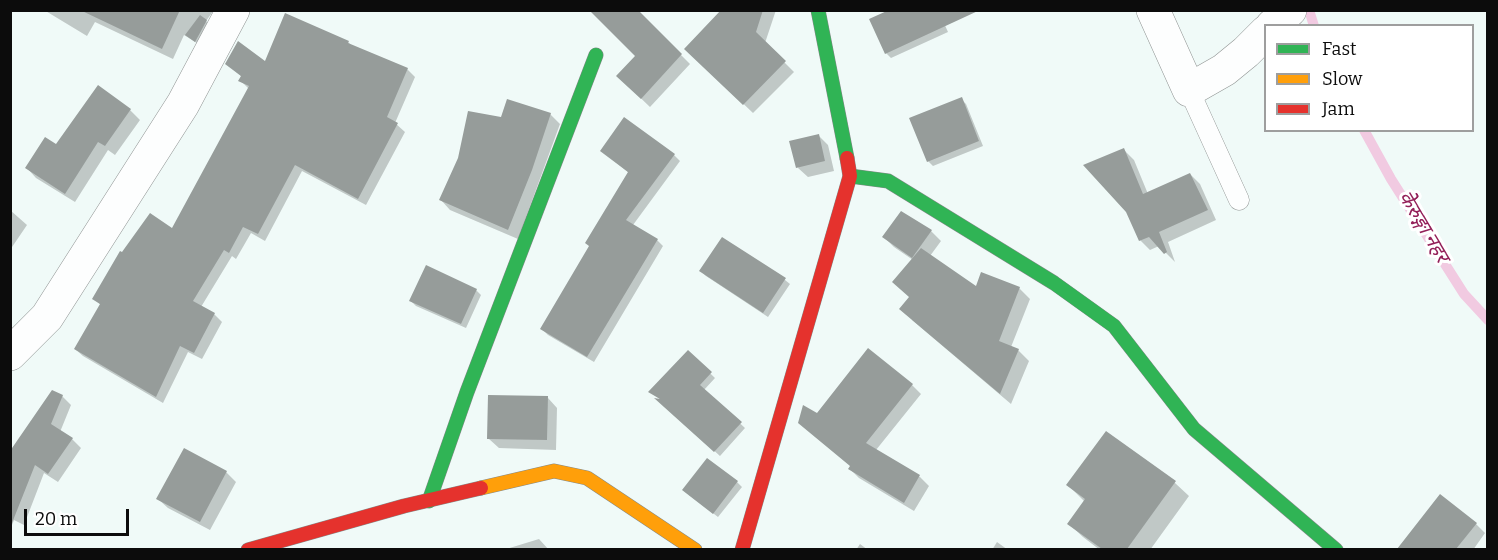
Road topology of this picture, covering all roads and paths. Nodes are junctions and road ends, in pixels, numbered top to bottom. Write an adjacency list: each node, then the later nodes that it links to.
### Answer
1 (233, 10): 11 (street)
2 (818, 10): 9 (street)
3 (1154, 10): 8 (street)
4 (1290, 10): 5 (street)
5 (1273, 24)
6 (1264, 34): 8 (street)
7 (596, 55): 12 (street)
8 (1190, 90): 10 (lane)
9 (850, 176): 15 (street); 16 (street)
10 (1239, 200)
11 (10, 354)
12 (429, 501): 13 (street); 14 (street)
13 (248, 549)
14 (695, 549)
15 (741, 549)
16 (1336, 549)

